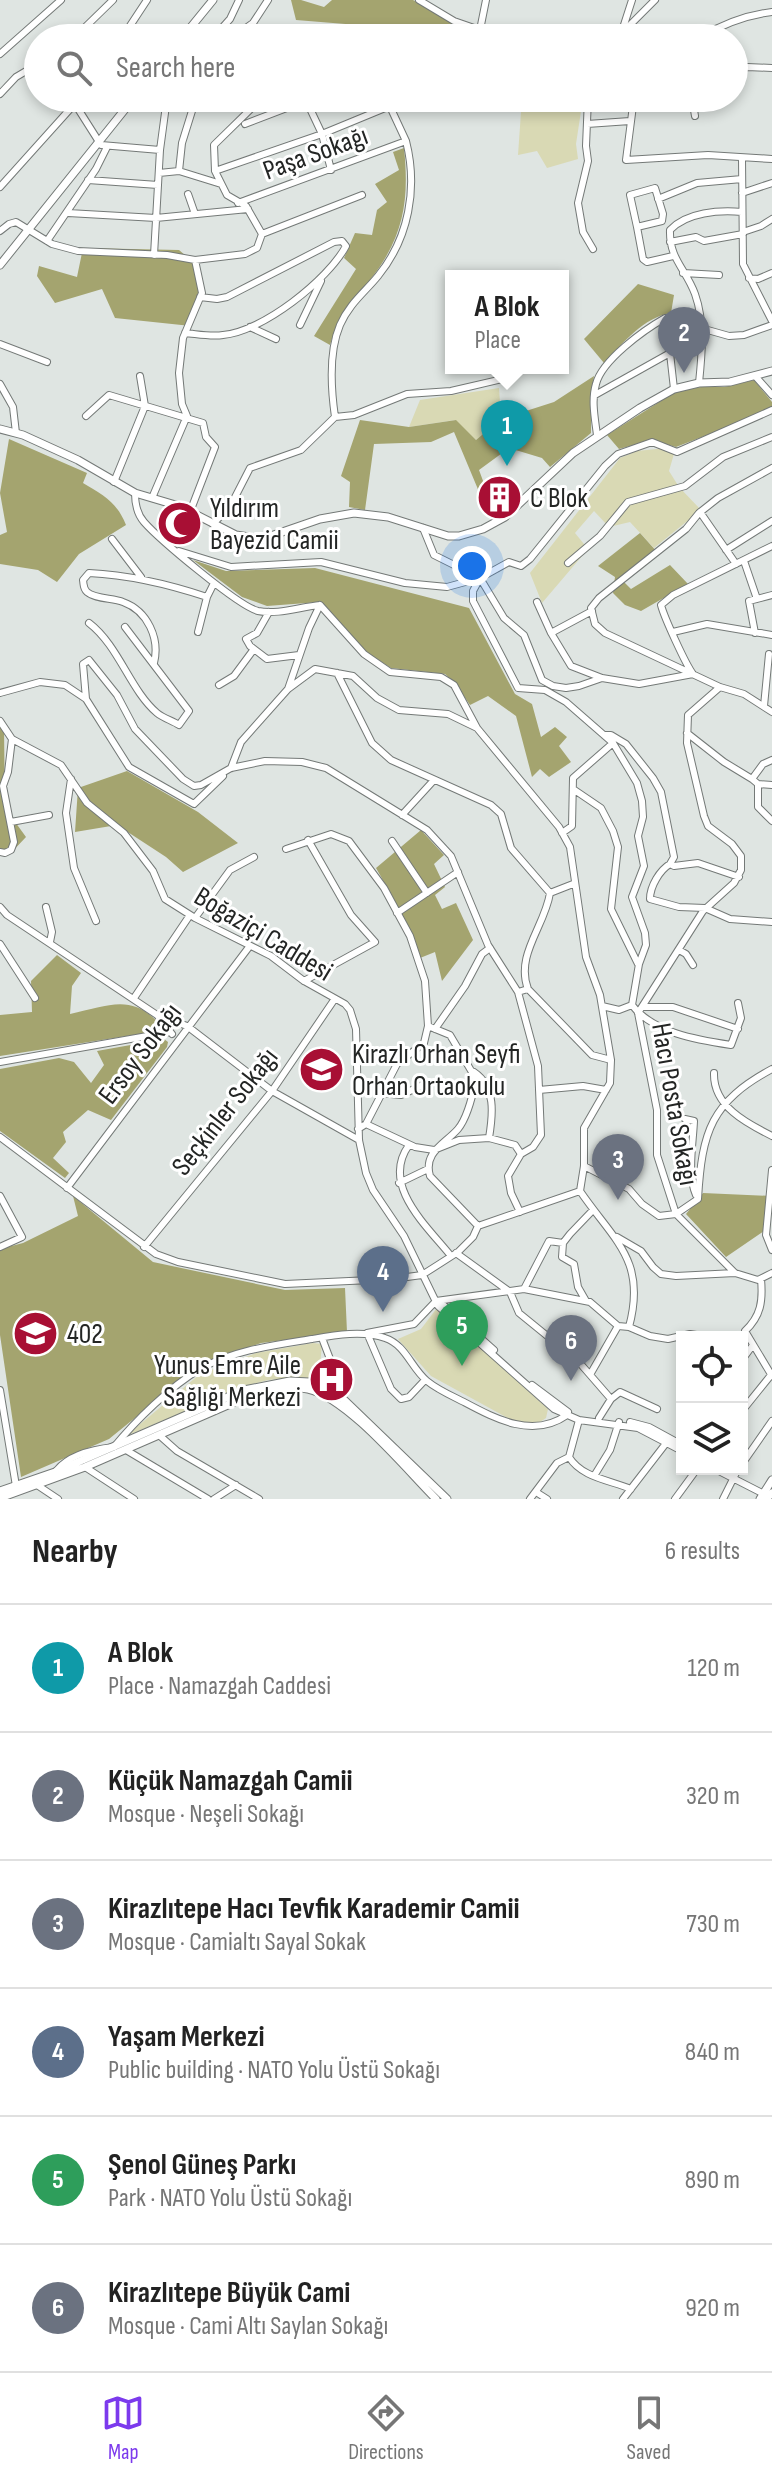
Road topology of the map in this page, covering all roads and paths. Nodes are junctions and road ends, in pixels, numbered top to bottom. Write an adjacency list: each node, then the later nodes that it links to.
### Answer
1 (47, 0): 12 (street)
2 (61, 0): 12 (street)
3 (113, 0): 15 (street)
4 (147, 0): 16 (street)
5 (213, 0): 17 (main road)
6 (239, 0): 18 (street)
7 (268, 0): 19 (street)
8 (419, 0): 20 (street)
9 (486, 0): 21 (street)
10 (632, 0): 22 (street)
11 (655, 0): 23 (street)
12 (47, 11): 14 (street)
13 (772, 12): 24 (street)
14 (33, 24)
15 (88, 24)
16 (131, 24)
17 (193, 24)
18 (226, 24)
19 (252, 24)
20 (463, 24)
21 (481, 24)
22 (623, 24)
23 (631, 24)
24 (727, 24)
25 (24, 32): 26 (street)
26 (0, 54)
27 (748, 67): 28 (street)
28 (772, 68)
29 (24, 72): 30 (street)
30 (0, 94)
31 (68, 112): 64 (street)
32 (84, 112): 49 (street)
33 (122, 112): 49 (main road)
34 (165, 112): 52 (street)
35 (192, 112): 56 (street)
36 (248, 112): 57 (street)
37 (275, 112): 46 (street)
38 (313, 112): 48 (street)
39 (375, 112): 48 (street)
40 (393, 112): 50 (street, Paşa Sokağı)
41 (587, 112): 47 (street)
42 (632, 112): 45 (street)
43 (694, 112): 44 (street)
44 (695, 116)
45 (630, 121): 47 (street); 53 (street)
46 (245, 124)
47 (587, 124): 83 (street)
48 (322, 134): 55 (street); 57 (street)
49 (99, 140): 51 (street); 78 (main road)
50 (406, 141): 55 (street, Paşa Sokağı); 115 (street)
51 (107, 147): 52 (street); 60 (street)
52 (160, 150): 58 (street)
53 (742, 158): 54 (street); 59 (street)
54 (772, 159)
55 (331, 170): 69 (street, Paşa Sokağı)
56 (179, 171): 58 (street); 62 (street)
57 (215, 171): 62 (street)
58 (159, 173): 63 (street)
59 (742, 179): 65 (street); 68 (street)
60 (88, 180): 63 (street); 72 (street)
61 (772, 183): 65 (street)
62 (221, 184): 69 (street)
63 (158, 185): 74 (street)
64 (0, 187)
65 (742, 193): 71 (street)
66 (188, 194): 73 (street)
67 (362, 195): 80 (street)
68 (658, 199): 76 (street); 76 (street)
69 (238, 203): 70 (street)
70 (248, 209): 73 (street); 80 (street)
71 (742, 212): 79 (street); 82 (street)
72 (68, 213): 74 (street); 81 (street)
73 (195, 214): 74 (street)
74 (156, 218): 84 (street)
75 (772, 219): 79 (street)
76 (637, 227): 85 (street)
77 (0, 231): 78 (street)
78 (28, 231): 81 (street); 87 (main road)
79 (743, 233): 82 (street); 91 (street)
80 (262, 234): 86 (street)
81 (47, 241): 84 (street)
82 (670, 242): 85 (street)
83 (593, 249)
84 (154, 255): 86 (street)
85 (673, 256): 88 (street)
86 (195, 260): 93 (street)
87 (0, 265)
88 (683, 273): 90 (street); 97 (street)
89 (772, 273): 91 (street)
90 (719, 275)
91 (749, 278): 94 (street)
92 (322, 279): 93 (street); 95 (street); 96 (street)
93 (200, 297): 98 (street)
94 (772, 323): 97 (street)
95 (300, 325)
96 (250, 326): 98 (street); 99 (street)
97 (701, 327): 106 (street); 109 (street)
98 (185, 333): 114 (street)
99 (276, 339)
100 (0, 344): 101 (street)
101 (47, 362)
102 (772, 371): 105 (main road)
103 (140, 376): 111 (street)
104 (511, 377): 115 (street)
105 (756, 377): 106 (main road); 110 (street)
106 (699, 383): 108 (main road)
107 (0, 384): 117 (street)
108 (674, 389): 109 (street); 118 (main road)
109 (595, 395): 118 (street)
110 (772, 395)
111 (145, 406): 113 (street); 114 (street); 121 (street)
112 (772, 410): 136 (street)
113 (86, 416)
114 (187, 416): 123 (street); 124 (street)
115 (335, 417): 127 (street)
116 (0, 429): 117 (main road)
117 (16, 433): 121 (main road)
118 (597, 435): 128 (main road)
119 (772, 437): 134 (street)
120 (772, 468): 125 (street)
121 (114, 482): 122 (main road)
122 (135, 493): 123 (main road); 131 (street)
123 (152, 498): 124 (main road)
124 (190, 512): 127 (main road)
125 (700, 512): 132 (street); 144 (street)
126 (772, 521): 132 (street)
127 (213, 524): 128 (main road)
128 (423, 528): 136 (street)
129 (112, 539): 137 (street)
130 (772, 546): 133 (street)
131 (175, 550): 136 (street); 138 (street)
132 (726, 550): 135 (street)
133 (744, 561): 135 (street); 141 (street)
134 (568, 563)
135 (736, 564): 149 (street)
136 (480, 578): 163 (street); 163 (street)
137 (143, 579): 140 (street); 156 (street)
138 (214, 583): 140 (street); 145 (street)
139 (772, 595): 141 (street)
140 (207, 597): 148 (street)
141 (757, 599): 151 (street)
142 (537, 602): 150 (street)
143 (320, 605): 145 (street); 155 (street); 169 (street)
144 (592, 611): 150 (street); 158 (street)
145 (269, 612): 153 (street)
146 (89, 623): 156 (street)
147 (125, 627): 156 (street)
148 (198, 632)
149 (673, 632): 151 (street); 158 (street)
150 (551, 633): 159 (street)
151 (755, 633): 152 (street)
152 (772, 635)
153 (254, 649): 155 (street); 160 (street)
154 (769, 654): 166 (street)
155 (299, 655): 162 (street)
156 (154, 663)
157 (337, 673): 162 (street); 169 (street); 178 (street)
158 (693, 674): 159 (street); 161 (street)
159 (602, 678): 163 (street)
160 (219, 685)
161 (720, 687): 166 (street); 170 (street)
162 (288, 689): 175 (street)
163 (551, 689): 171 (street)
164 (0, 693): 165 (street)
165 (86, 699): 175 (street); 175 (street)
166 (764, 706): 167 (street)
167 (772, 712)
168 (0, 721): 172 (street)
169 (477, 728): 186 (street)
170 (687, 733): 177 (street); 194 (street)
171 (604, 735): 173 (street); 192 (street)
172 (12, 739): 176 (street, Boğaziçi Caddesi); 185 (street)
173 (613, 743): 181 (street); 211 (street)
174 (772, 760): 177 (street)
175 (231, 768): 183 (street)
176 (71, 779): 202 (street, Boğaziçi Caddesi); 204 (street)
177 (752, 779): 179 (street)
178 (434, 780): 183 (street); 197 (street)
179 (758, 784): 180 (street); 184 (street)
180 (772, 785)
181 (573, 789): 186 (street); 211 (street)
182 (49, 815): 185 (street)
183 (402, 815): 193 (street)
184 (772, 821)
185 (11, 822): 190 (street)
186 (562, 833): 195 (street)
187 (308, 840): 189 (street); 201 (street); 213 (street)
188 (392, 841): 196 (street)
189 (286, 849)
190 (0, 852)
191 (254, 857): 202 (street)
192 (670, 864): 194 (street); 200 (street)
193 (458, 872): 196 (street); 209 (street)
194 (739, 877): 200 (street)
195 (573, 884): 197 (street); 221 (street)
196 (427, 893): 201 (street)
197 (550, 893): 214 (street)
198 (0, 907): 203 (street)
199 (46, 907): 206 (street)
200 (705, 908): 205 (street); 210 (street)
201 (397, 913): 225 (street)
202 (192, 916): 208 (street, Boğaziçi Caddesi); 217 (street)
203 (4, 917): 206 (street)
204 (96, 921)
205 (772, 922)
206 (50, 942): 217 (street)
207 (0, 944): 216 (street)
208 (249, 947): 213 (street, Boğaziçi Caddesi); 224 (street, Ersoy Sokağı)
209 (490, 948): 215 (street); 225 (street)
210 (679, 950): 212 (street); 222 (street)
211 (639, 964): 220 (street)
212 (693, 965)
213 (304, 981): 218 (street, Boğaziçi Caddesi)
214 (528, 989): 215 (street); 229 (street)
215 (518, 992): 235 (street)
216 (35, 998)
217 (134, 998): 223 (street)
218 (334, 1000): 237 (street, Seçkinler Sokağı); 242 (street, Boğaziçi Caddesi)
219 (738, 1003): 226 (street)
220 (632, 1005): 221 (street); 222 (street)
221 (602, 1006): 229 (street)
222 (640, 1010): 226 (street); 226 (street); 260 (street, Hacı Posta Sokağı)
223 (157, 1015): 224 (street); 227 (street)
224 (187, 1026): 228 (street, Ersoy Sokağı); 237 (street)
225 (432, 1027): 232 (street); 238 (street)
226 (738, 1029)
227 (170, 1032): 228 (street); 230 (street)
228 (178, 1038): 254 (street, Ersoy Sokağı)
229 (611, 1060): 236 (street)
230 (0, 1062)
231 (772, 1069): 239 (street)
232 (471, 1070): 245 (street); 248 (street)
233 (714, 1073): 239 (street)
234 (423, 1085): 238 (street)
235 (539, 1090): 236 (street); 249 (street)
236 (606, 1090): 250 (street)
237 (272, 1091): 246 (street); 265 (street, Seçkinler Sokağı)
238 (380, 1093): 241 (street)
239 (724, 1103): 243 (street); 257 (street)
240 (685, 1119): 257 (street)
241 (366, 1124): 242 (street); 247 (street)
242 (358, 1129): 246 (street, Boğaziçi Caddesi)
243 (772, 1136)
244 (0, 1137): 254 (street)
245 (489, 1138): 248 (street); 249 (street)
246 (359, 1140): 270 (street, Boğaziçi Caddesi)
247 (409, 1145): 248 (street); 253 (street)
248 (434, 1150): 251 (street)
249 (521, 1154): 259 (street)
250 (584, 1166): 255 (street); 260 (street)
251 (428, 1169): 253 (street); 261 (street)
252 (772, 1170): 266 (street)
253 (399, 1183): 267 (street)
254 (67, 1188): 265 (street)
255 (580, 1191): 258 (street); 259 (street)
256 (0, 1196): 264 (street)
257 (698, 1199): 260 (street)
258 (593, 1210): 262 (street); 263 (street)
259 (520, 1212): 261 (street)
260 (676, 1214): 268 (street, Hacı Posta Sokağı)
261 (478, 1226): 267 (street)
262 (616, 1237): 268 (street); 277 (street)
263 (563, 1243): 272 (street); 275 (street)
264 (0, 1247)
265 (144, 1247): 270 (street)
266 (772, 1250)
267 (454, 1255): 270 (street); 273 (street)
268 (735, 1273): 271 (street)
269 (772, 1273): 271 (street)
270 (422, 1275): 274 (street, Boğaziçi Caddesi)
271 (761, 1279): 281 (street)
272 (524, 1289): 273 (street); 275 (street)
273 (510, 1292): 274 (street); 283 (street)
274 (436, 1301): 278 (street); 291 (street); 293 (street)
275 (586, 1301): 276 (street)
276 (618, 1326): 277 (street); 283 (street)
277 (629, 1327): 279 (street)
278 (367, 1333): 280 (street); 285 (street); 285 (street)
279 (676, 1337)
280 (322, 1338): 287 (street); 304 (street)
281 (753, 1345): 282 (street); 284 (street)
282 (748, 1352)
283 (591, 1373): 288 (street)
284 (772, 1376): 290 (street)
285 (425, 1380): 298 (street)
286 (0, 1390): 289 (street)
287 (336, 1397): 299 (main road); 326 (main road); 327 (main road)
288 (611, 1399): 292 (street); 295 (street)
289 (1, 1402): 301 (street)
290 (748, 1404)
291 (553, 1408): 293 (street); 298 (street)
292 (657, 1409)
293 (568, 1415): 294 (street); 298 (street)
294 (579, 1418): 295 (street); 297 (street); 307 (street)
295 (599, 1418): 297 (street)
296 (772, 1421): 306 (street)
297 (619, 1422): 300 (street); 312 (street)
298 (545, 1426)
299 (157, 1432): 304 (main road); 305 (main road); 315 (street)
300 (668, 1440): 303 (street); 316 (street)
301 (9, 1441): 302 (street); 319 (street)
302 (0, 1444)
303 (676, 1445)
304 (115, 1450): 305 (main road); 308 (main road); 319 (main road)
305 (126, 1450): 324 (street)
306 (748, 1455)
307 (569, 1457): 312 (street); 318 (street)
308 (85, 1467): 314 (main road); 323 (street)
309 (693, 1475): 331 (street)
310 (735, 1475): 332 (street)
311 (737, 1475): 320 (street)
312 (594, 1476): 316 (street)
313 (772, 1480): 320 (main road)
314 (37, 1485): 319 (main road); 322 (street)
315 (236, 1485): 324 (street); 325 (street)
316 (631, 1489): 330 (street)
317 (0, 1491): 319 (main road)
318 (536, 1492): 328 (street); 329 (street)
319 (17, 1493): 321 (main road)
320 (767, 1496)
321 (0, 1498)
322 (58, 1499)
323 (134, 1499)
324 (211, 1499)
325 (259, 1499)
326 (436, 1499)
327 (447, 1499)
328 (530, 1499)
329 (547, 1499)
330 (623, 1499)
331 (675, 1499)
332 (723, 1499)

